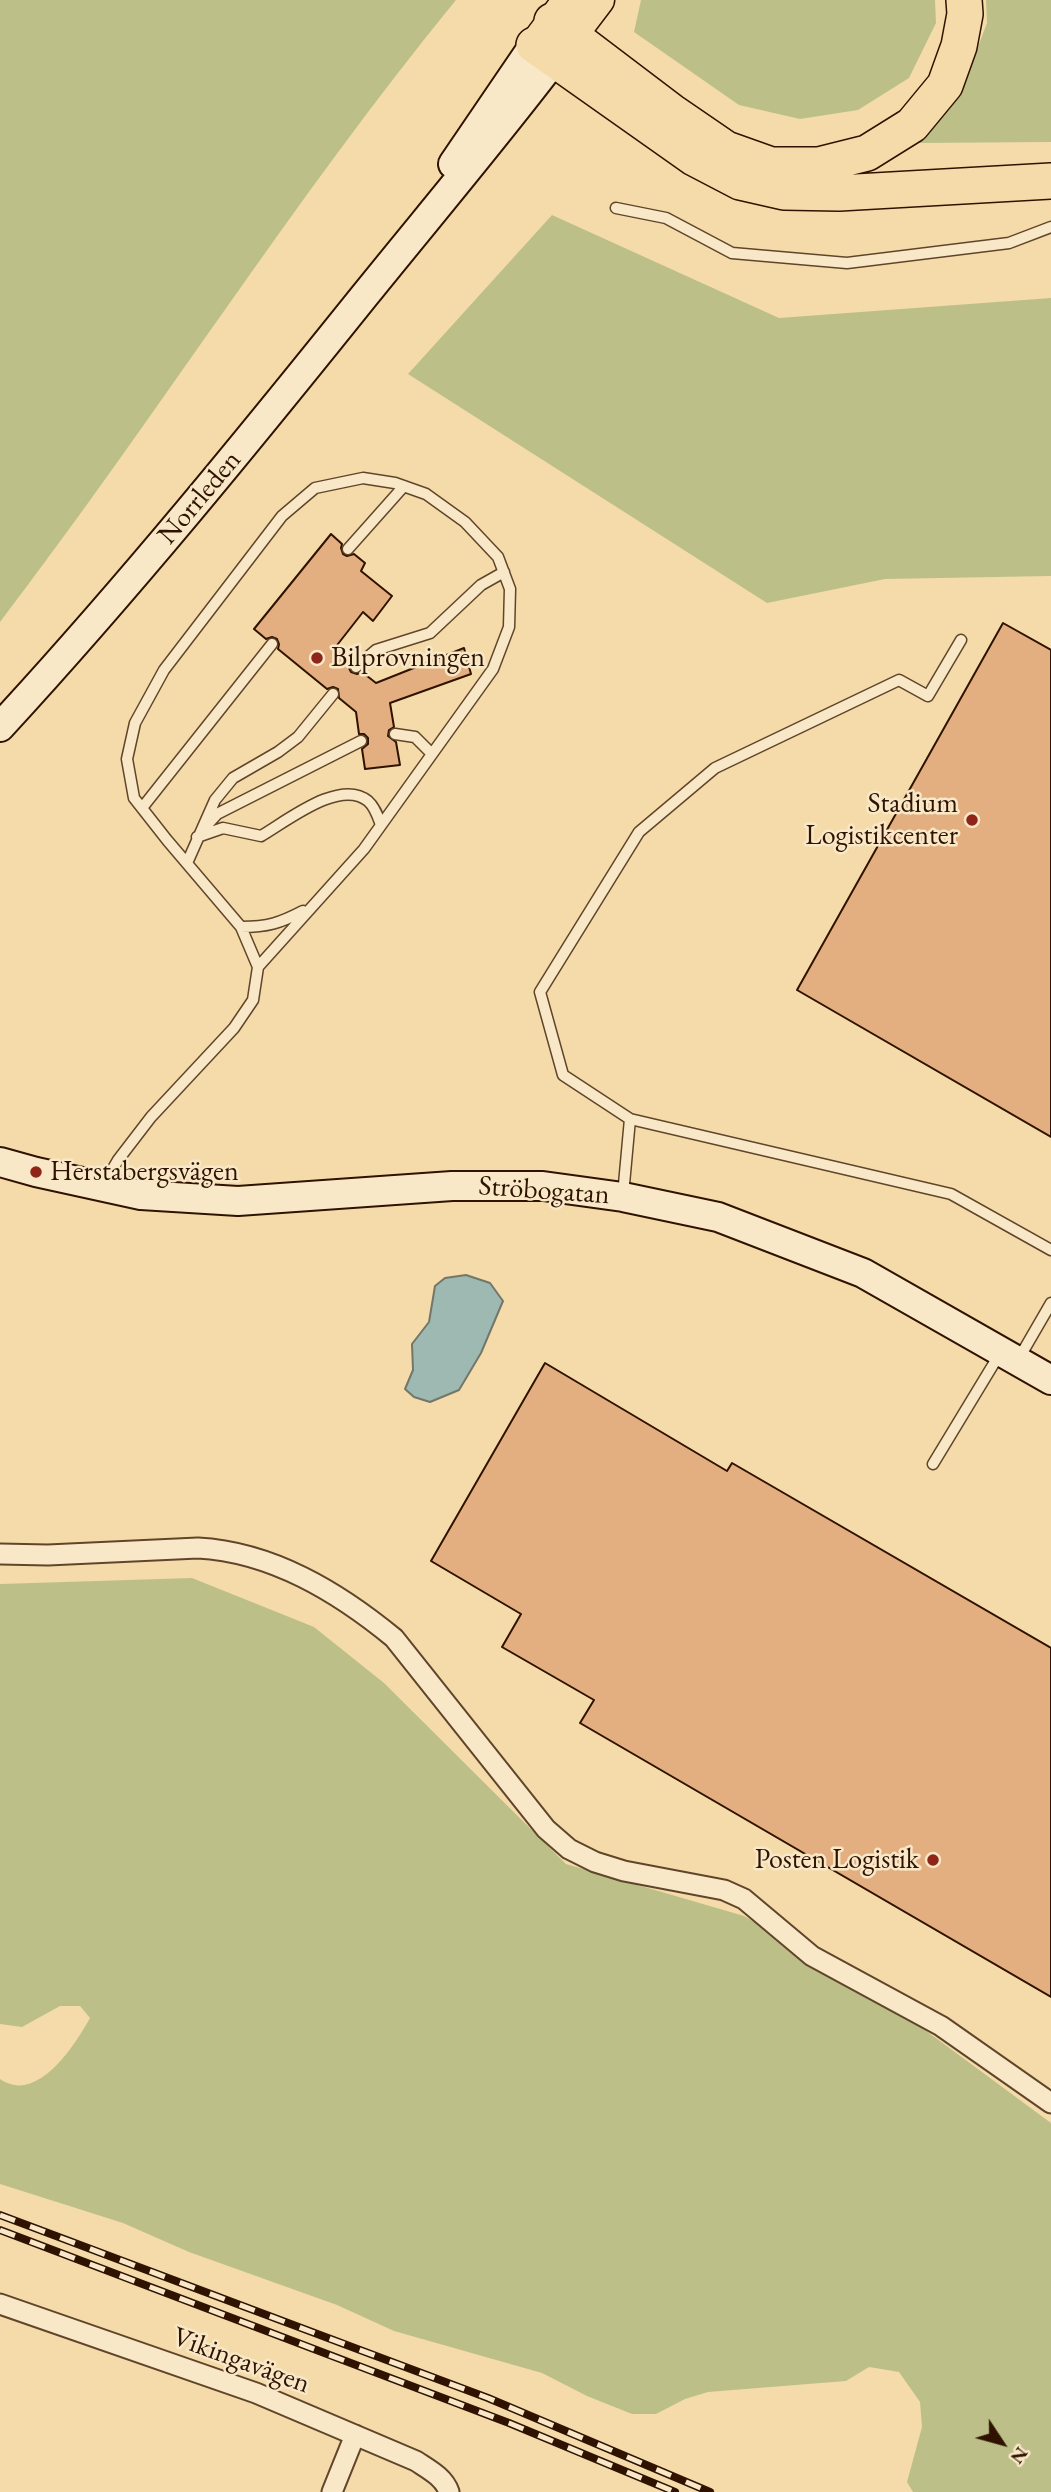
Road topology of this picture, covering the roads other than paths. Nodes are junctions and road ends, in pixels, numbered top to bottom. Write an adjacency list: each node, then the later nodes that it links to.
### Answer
1 (599, 0): 3 (main road)
2 (964, 0): 3 (highway)
3 (556, 33): 4 (highway); 14 (street, Norrleden)
4 (1051, 181)
5 (616, 208): 6 (lane)
6 (1051, 227)
7 (404, 486): 8 (lane); 9 (lane); 18 (lane)
8 (348, 549)
9 (504, 572): 12 (lane); 17 (lane)
10 (961, 640): 25 (lane)
11 (272, 644): 18 (lane)
12 (356, 667)
13 (333, 694): 20 (lane)
14 (0, 727)
15 (395, 734): 17 (lane)
16 (360, 741): 20 (lane)
17 (432, 754): 19 (lane)
18 (142, 808): 21 (lane)
19 (381, 825): 20 (lane); 22 (lane)
20 (197, 837): 21 (lane)
21 (187, 863): 23 (lane)
22 (310, 907): 23 (lane); 24 (lane)
23 (241, 926): 24 (lane)
24 (258, 967): 27 (lane)
25 (630, 1119): 28 (lane); 29 (lane)
26 (0, 1162): 27 (street, Ströbogatan)
27 (102, 1187): 28 (street, Ströbogatan)
28 (623, 1197): 31 (street, Ströbogatan)
29 (1051, 1250)
30 (1051, 1303): 31 (lane)
31 (1009, 1356): 32 (street, Ströbogatan); 33 (lane)
32 (1051, 1380)
33 (933, 1464)
34 (0, 1554): 35 (street)
35 (1051, 2103)
36 (0, 2304): 37 (street, Vikingavägen)
37 (355, 2435): 38 (street); 39 (street, Vikingavägen)
38 (332, 2492)
39 (449, 2492)

